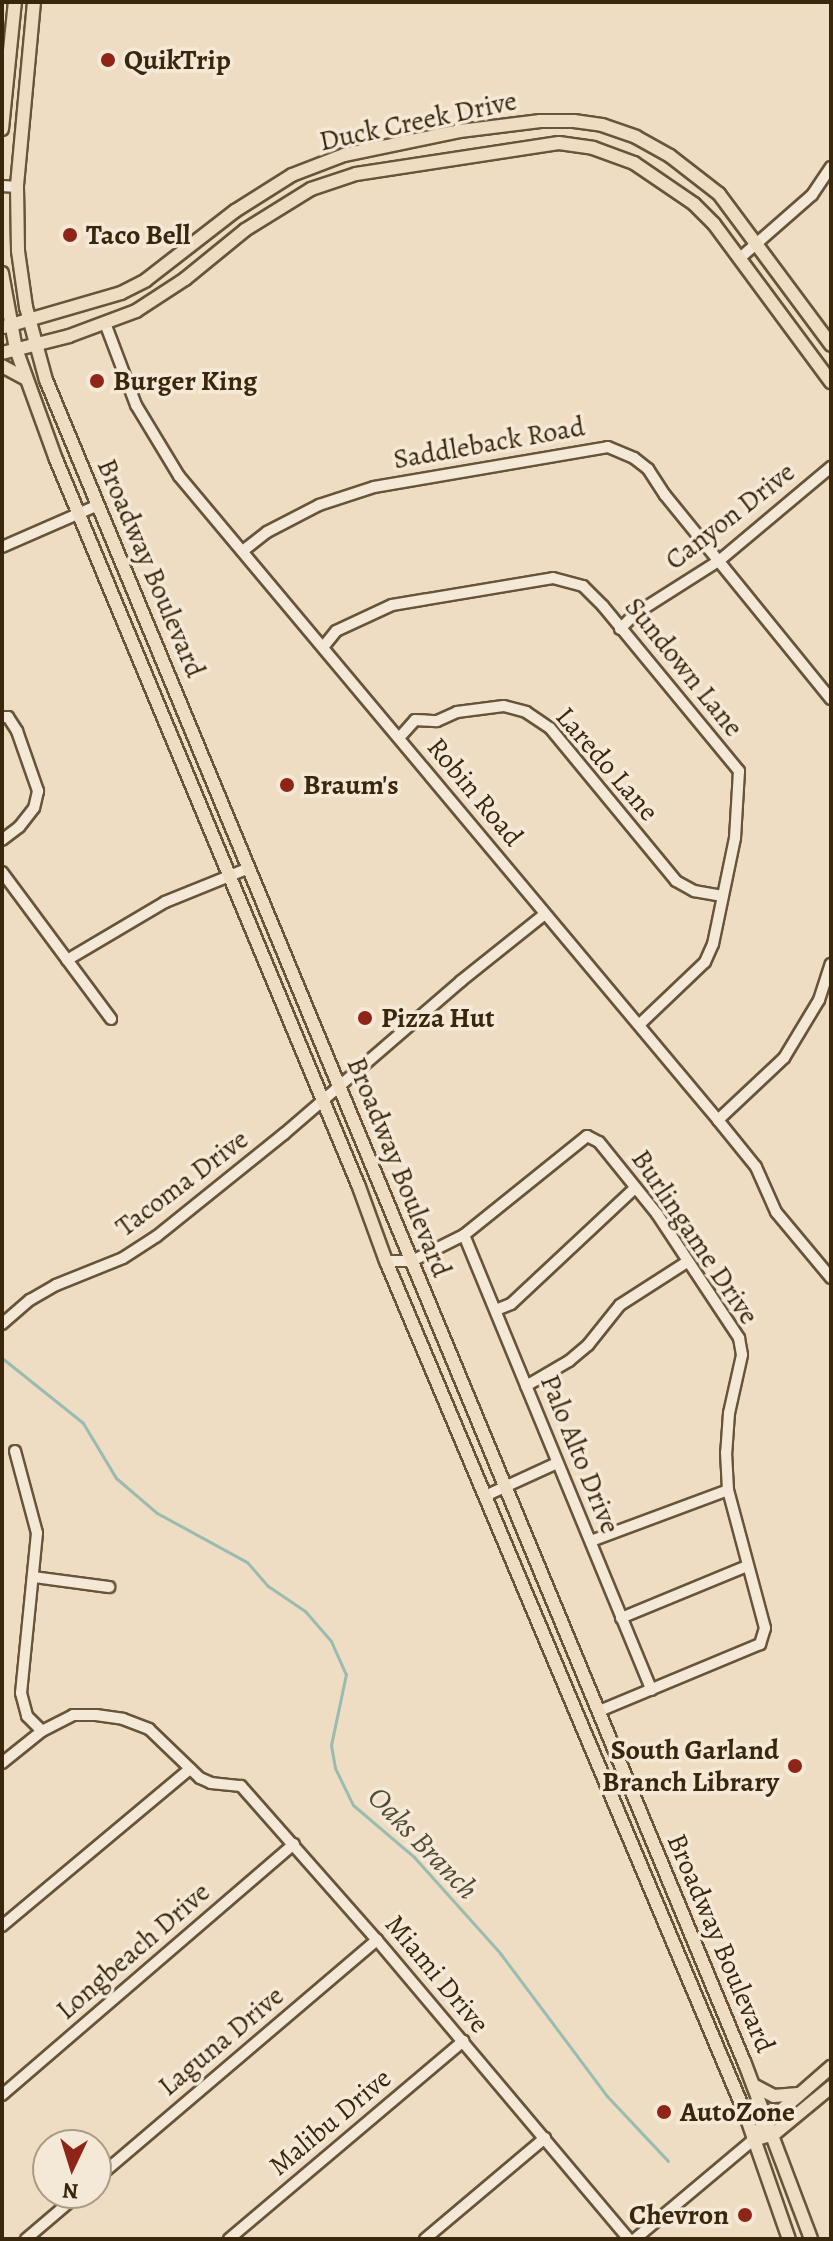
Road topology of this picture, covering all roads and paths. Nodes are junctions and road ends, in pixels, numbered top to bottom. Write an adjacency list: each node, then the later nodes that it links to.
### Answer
1 (15, 2): 3 (main road)
2 (34, 2): 8 (main road, Broadway Boulevard)
3 (2, 129)
4 (619, 130): 5 (main road); 9 (main road, Duck Creek Drive); 13 (main road, Duck Creek Drive)
5 (612, 153): 10 (main road, Duck Creek Drive); 14 (main road, Duck Creek Drive)
6 (831, 167): 9 (street)
7 (2, 186): 8 (street)
8 (17, 187): 13 (main road, Broadway Boulevard)
9 (757, 245): 10 (street); 17 (main road, Duck Creek Drive)
10 (740, 258): 22 (main road, Duck Creek Drive)
11 (2, 273): 12 (main road, Broadway Boulevard)
12 (3, 295): 15 (main road, Broadway Boulevard)
13 (29, 321): 15 (main road, Duck Creek Drive); 16 (main road, Broadway Boulevard)
14 (105, 323): 16 (main road, Duck Creek Drive); 27 (street, Robin Road)
15 (6, 327): 18 (main road, Broadway Boulevard)
16 (34, 344): 18 (main road, Duck Creek Drive); 24 (main road, Broadway Boulevard)
17 (831, 345)
18 (16, 349): 19 (main road, Duck Creek Drive); 21 (main road, Broadway Boulevard)
19 (2, 353)
20 (2, 366): 21 (main road)
21 (26, 379): 25 (main road, Broadway Boulevard)
22 (831, 382)
23 (831, 467): 28 (street, Canyon Drive)
24 (98, 505): 25 (street); 30 (main road, Broadway Boulevard)
25 (78, 514): 26 (street); 31 (main road, Broadway Boulevard)
26 (2, 547)
27 (244, 550): 28 (street, Saddleback Road); 32 (street, Robin Road)
28 (720, 560): 29 (street, Canyon Drive); 33 (street, Saddleback Road)
29 (620, 629): 32 (street, Sundown Lane); 40 (street, Sundown Lane)
30 (151, 632): 31 (main road); 37 (main road, Broadway Boulevard)
31 (131, 639): 39 (main road, Broadway Boulevard)
32 (324, 646): 35 (street, Robin Road)
33 (831, 699)
34 (2, 717): 36 (street)
35 (399, 738): 40 (street, Laredo Lane); 41 (street, Robin Road)
36 (2, 840)
37 (249, 868): 39 (street); 46 (main road, Broadway Boulevard)
38 (2, 872): 42 (street)
39 (229, 876): 42 (street); 47 (main road, Broadway Boulevard)
40 (723, 896): 45 (street, Sundown Lane)
41 (545, 914): 45 (street, Robin Road); 46 (street, Tacoma Drive)
42 (67, 960): 44 (street)
43 (831, 964): 48 (street)
44 (111, 1019)
45 (640, 1024): 48 (street, Robin Road)
46 (341, 1087): 47 (street, Tacoma Drive); 52 (main road, Broadway Boulevard)
47 (323, 1102): 51 (main road, Broadway Boulevard); 56 (street, Tacoma Drive)
48 (718, 1120): 54 (street, Robin Road)
49 (635, 1188): 50 (street, Burlingame Drive); 53 (street, Burlingame Drive); 55 (street)
50 (464, 1235): 52 (street); 55 (street, Palo Alto Drive)
51 (386, 1261): 52 (street); 62 (main road, Broadway Boulevard)
52 (412, 1261): 60 (main road, Broadway Boulevard)
53 (687, 1262): 57 (street); 61 (street, Burlingame Drive)
54 (831, 1278)
55 (496, 1310): 57 (street, Palo Alto Drive)
56 (2, 1324)
57 (526, 1386): 59 (street, Palo Alto Drive)
58 (15, 1451): 65 (street)
59 (557, 1463): 60 (street); 63 (street, Palo Alto Drive)
60 (506, 1488): 62 (street); 69 (main road, Broadway Boulevard)
61 (728, 1490): 63 (street); 64 (street, Burlingame Drive)
62 (485, 1496): 85 (main road, Broadway Boulevard)
63 (591, 1541): 67 (street, Palo Alto Drive)
64 (747, 1566): 67 (street); 68 (street, Burlingame Drive)
65 (34, 1577): 66 (street); 70 (street)
66 (109, 1587)
67 (621, 1618): 68 (street, Palo Alto Drive)
68 (652, 1690): 69 (street)
69 (599, 1711): 78 (main road, Broadway Boulevard)
70 (42, 1731): 71 (street); 72 (street)
71 (2, 1763)
72 (190, 1769): 73 (street, Miami Drive); 74 (street)
73 (294, 1844): 75 (street, Miami Drive); 81 (street, Longbeach Drive)
74 (2, 1926)
75 (377, 1940): 76 (street, Miami Drive); 86 (street, Laguna Drive)
76 (463, 2041): 84 (street, Miami Drive); 89 (street, Malibu Drive)
77 (831, 2067): 80 (main road)
78 (754, 2086): 80 (main road); 82 (main road, Broadway Boulevard)
79 (831, 2087): 83 (main road)
80 (801, 2093): 82 (main road)
81 (2, 2095)
82 (769, 2121): 83 (main road, Broadway Boulevard); 85 (main road)
83 (774, 2134): 85 (main road); 93 (main road, Broadway Boulevard)
84 (545, 2138): 90 (street); 91 (street, Miami Drive)
85 (753, 2140): 91 (street); 92 (main road, Broadway Boulevard)
86 (112, 2165)
87 (61, 2209): 88 (street)
88 (26, 2239)
89 (229, 2239)
90 (425, 2239)
91 (632, 2239)
92 (789, 2239)
93 (811, 2239)

